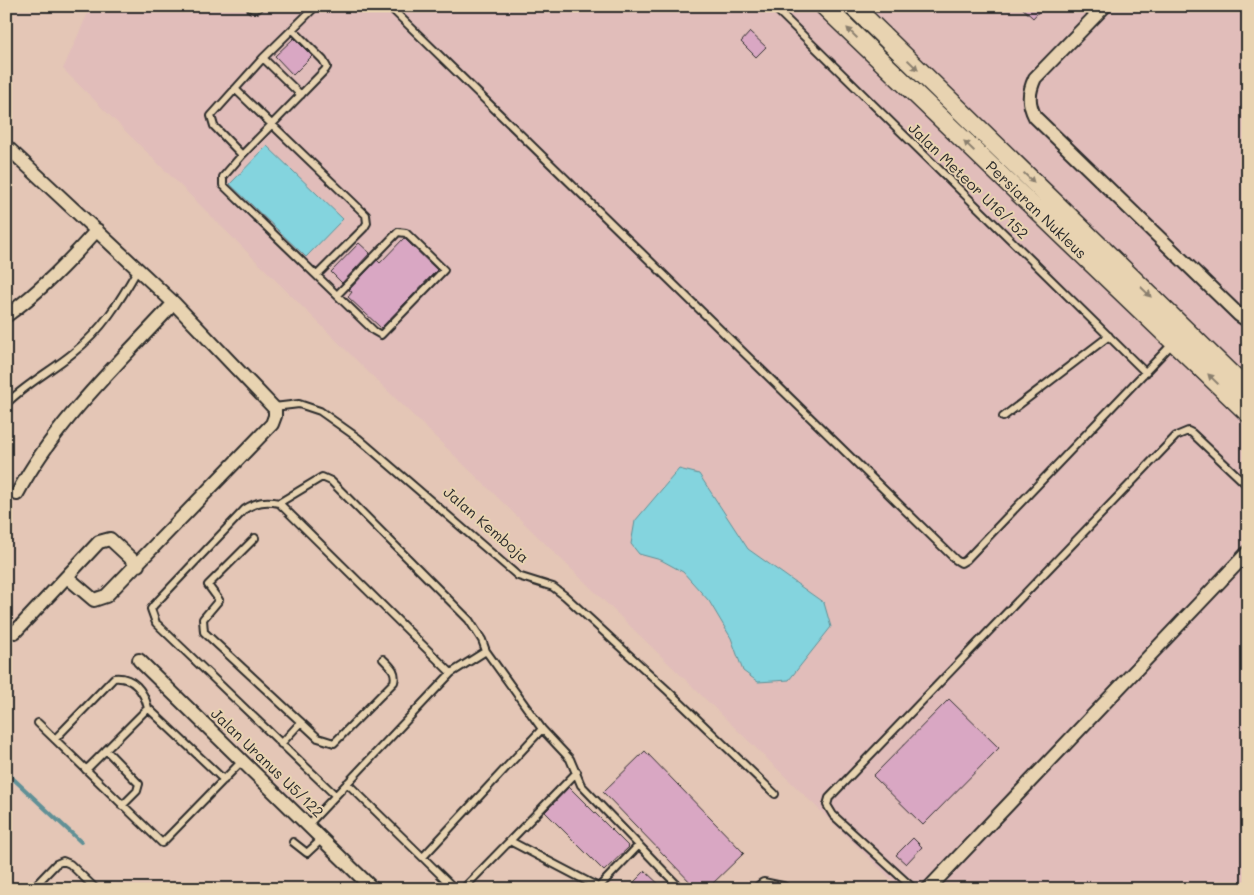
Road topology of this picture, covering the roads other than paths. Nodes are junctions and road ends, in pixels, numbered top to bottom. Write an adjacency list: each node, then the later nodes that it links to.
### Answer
1 (316, 6): 7 (lane)
2 (389, 6): 23 (lane)
3 (772, 6): 21 (lane, Jalan Meteor U16/152)
4 (824, 6): 22 (street, Persiaran Nukleus, one-way to 4)
5 (853, 6): 24 (street, Persiaran Nukleus, one-way to 24)
6 (1106, 6): 20 (street)
7 (293, 30): 8 (lane); 10 (lane)
8 (263, 58): 9 (lane); 10 (lane)
9 (235, 89): 11 (lane); 13 (lane)
10 (302, 95): 11 (lane)
11 (272, 126): 13 (lane); 16 (lane)
12 (8, 151): 14 (street)
13 (242, 155): 16 (lane)
14 (97, 230): 15 (street); 19 (street)
15 (138, 269): 18 (street); 25 (lane)
16 (317, 275): 17 (lane)
17 (337, 295): 17 (lane)
18 (174, 303): 26 (street); 30 (street)
19 (6, 316)
20 (1248, 321)
21 (1109, 336): 23 (lane, Jalan Meteor U16/152); 28 (lane)
22 (1174, 342): 23 (lane); 27 (street, Persiaran Nukleus, one-way to 22)
23 (1146, 373)
24 (1248, 391)
25 (6, 404)
26 (274, 408): 34 (street); 53 (lane, Jalan Kemboja)
27 (1248, 413)
28 (1003, 418)
29 (1248, 486): 71 (lane)
30 (17, 494)
31 (278, 503): 37 (lane); 40 (lane); 46 (lane)
32 (255, 538): 42 (lane)
33 (1248, 552): 72 (street)
34 (138, 564): 35 (street); 35 (street)
35 (67, 576): 36 (street)
36 (15, 632)
37 (486, 651): 40 (lane); 44 (lane)
38 (383, 659): 42 (lane)
39 (139, 660): 48 (street, Jalan Uranus U5/122)
40 (451, 673): 52 (lane)
41 (148, 708): 45 (lane); 47 (lane); 51 (lane)
42 (301, 722): 46 (lane)
43 (38, 723): 45 (lane)
44 (542, 729): 50 (lane); 61 (lane)
45 (55, 739): 49 (lane)
46 (281, 744): 54 (lane)
47 (106, 750): 49 (lane); 55 (lane)
48 (242, 761): 51 (lane); 56 (street, Jalan Uranus U5/122)
49 (86, 770): 55 (lane)
50 (577, 772): 58 (lane); 60 (lane)
51 (224, 780): 55 (lane)
52 (347, 783): 54 (lane); 61 (lane)
53 (774, 794)
54 (335, 795): 56 (lane)
55 (122, 806)
56 (308, 825): 57 (street, Jalan Uranus U5/122)
57 (322, 839): 59 (lane); 65 (street, Jalan Uranus U5/122)
58 (510, 841): 62 (lane); 67 (lane)
59 (293, 842)
60 (639, 845): 62 (lane); 68 (lane)
61 (423, 857): 66 (lane)
62 (597, 888)
63 (32, 889): 64 (lane)
64 (96, 889)
65 (373, 889)
66 (455, 889)
67 (463, 889)
68 (681, 889)
69 (759, 889): 70 (street)
70 (783, 889)
71 (914, 889)
72 (928, 889)

